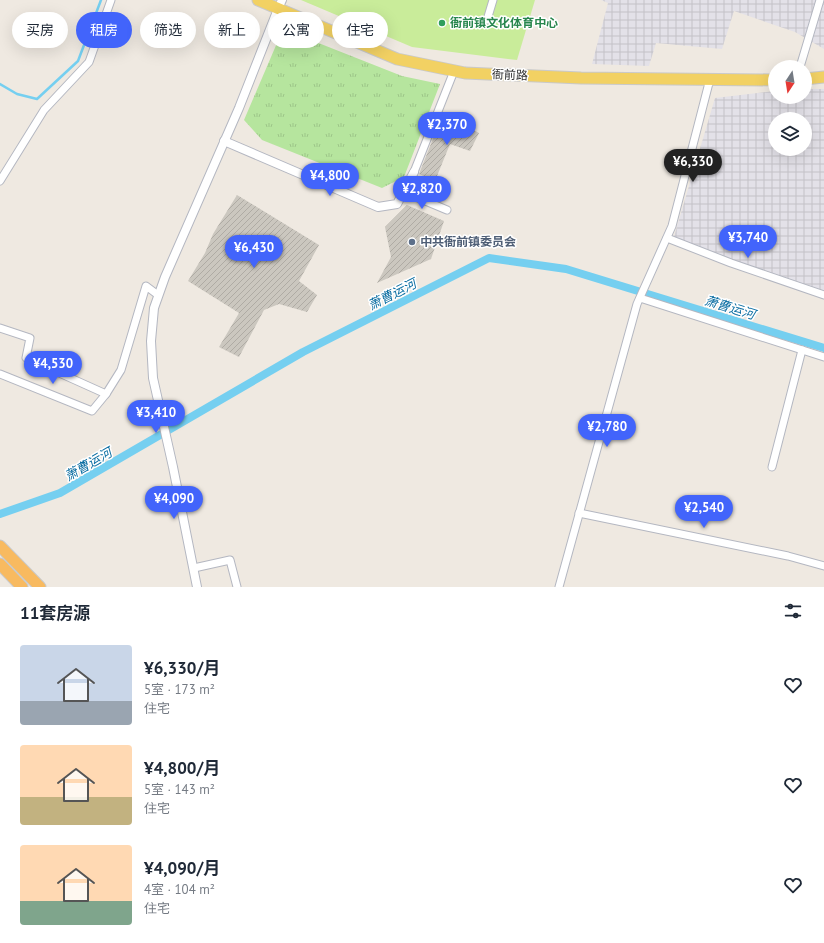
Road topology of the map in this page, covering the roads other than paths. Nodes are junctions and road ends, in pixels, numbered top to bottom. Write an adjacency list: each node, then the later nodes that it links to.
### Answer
1 (111, 0): 15 (street)
2 (258, 0): 5 (main road, 衙前路)
3 (493, 0): 6 (street)
4 (820, 0): 7 (street)
5 (280, 4): 8 (main road, 衙前路); 13 (street)
6 (487, 20)
7 (802, 60)
8 (454, 71): 11 (main road, 衙前路); 14 (street)
9 (824, 77): 10 (main road)
10 (812, 78)
11 (710, 79): 12 (main road, 衙前路); 18 (street)
12 (768, 80)
13 (224, 141): 16 (street); 19 (street)
14 (414, 172): 16 (street)
15 (0, 181)
16 (404, 192): 17 (street)
17 (447, 210)
18 (667, 238): 20 (street); 21 (street)
19 (158, 295): 26 (street); 32 (street)
20 (824, 295)
21 (639, 301): 23 (street); 28 (street)
22 (0, 328): 26 (street)
23 (802, 350): 24 (street); 27 (street)
24 (824, 357)
25 (0, 374): 26 (street)
26 (106, 394)
27 (772, 467)
28 (580, 513): 31 (street); 37 (street)
29 (1, 548): 34 (highway)
30 (0, 564): 33 (highway)
31 (824, 566)
32 (194, 568): 35 (street); 36 (street)
33 (22, 587)
34 (40, 587)
35 (197, 587)
36 (237, 587)
37 (559, 587)

